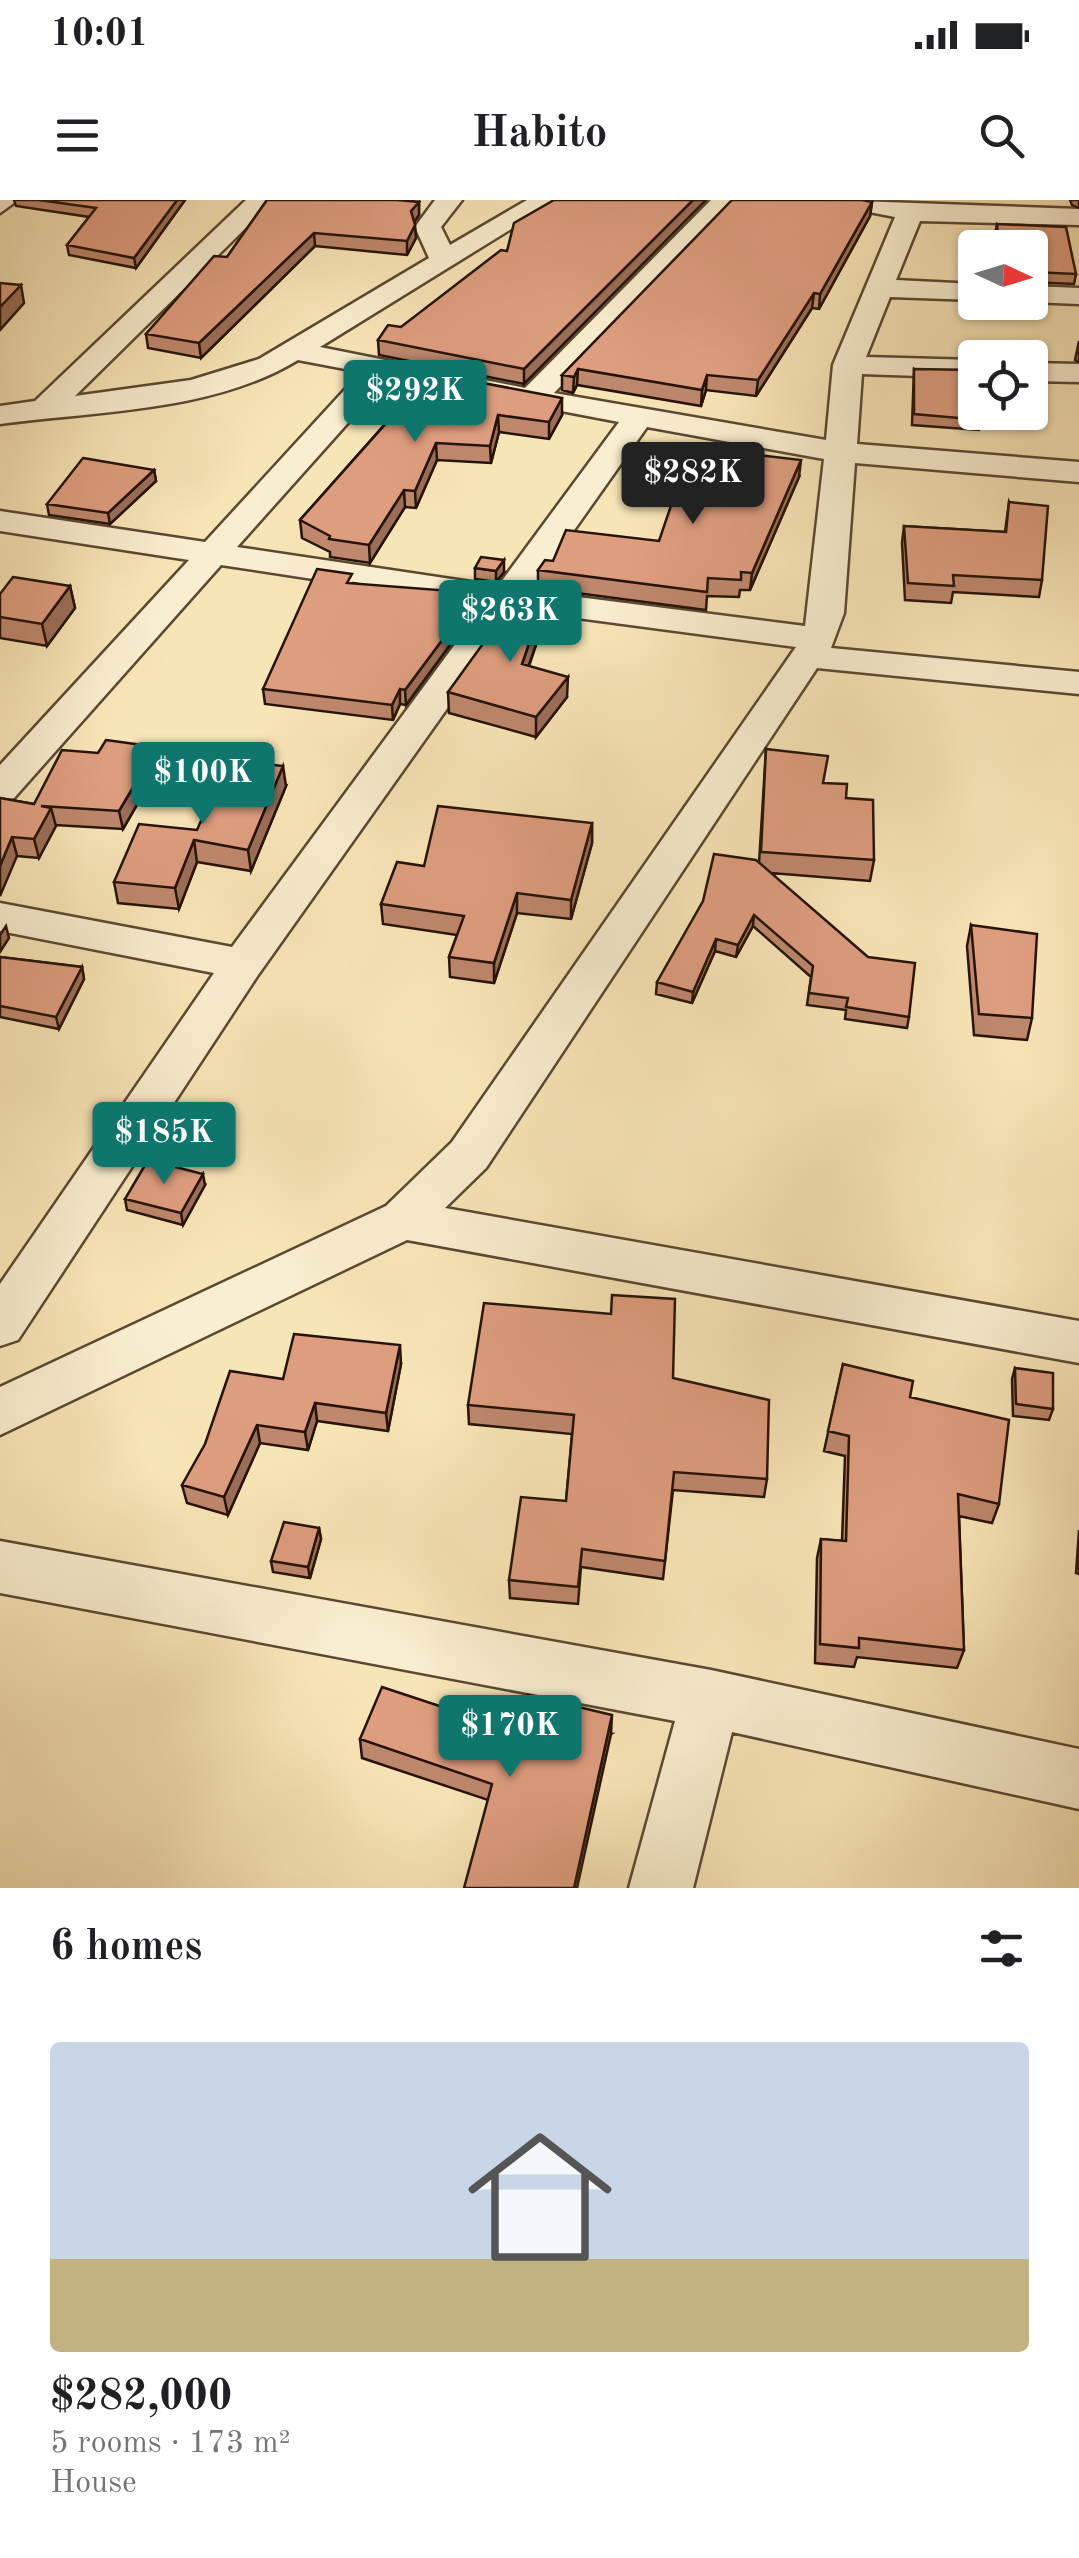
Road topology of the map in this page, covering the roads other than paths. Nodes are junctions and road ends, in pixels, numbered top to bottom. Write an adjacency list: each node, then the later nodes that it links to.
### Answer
1 (261, 200): 20 (street)
2 (448, 200): 8 (street)
3 (545, 200): 8 (street)
4 (726, 200): 19 (street)
5 (842, 200): 6 (street)
6 (910, 213): 7 (street); 9 (street)
7 (1079, 216)
8 (443, 258): 13 (street)
9 (882, 288): 10 (street); 14 (street)
10 (958, 291)
11 (1048, 295): 12 (street)
12 (1079, 296)
13 (298, 351): 15 (street); 20 (street)
14 (848, 365): 16 (street); 23 (street)
15 (382, 368): 19 (street); 26 (street)
16 (958, 369)
17 (1048, 372): 18 (street)
18 (1079, 373)
19 (532, 398): 22 (street)
20 (42, 411): 21 (street)
21 (0, 415)
22 (638, 418): 23 (street); 27 (street)
23 (840, 452): 24 (street); 28 (street)
24 (1079, 472)
25 (0, 521): 26 (street)
26 (216, 556): 27 (street); 30 (street)
27 (505, 598): 28 (street); 32 (street)
28 (815, 648): 29 (street); 33 (street)
29 (1079, 684)
30 (0, 789)
31 (0, 917): 32 (street)
32 (243, 964): 34 (street)
33 (403, 1220): 35 (street); 36 (street)
34 (0, 1324)
35 (1079, 1342)
36 (0, 1412)
37 (0, 1567): 38 (street)
38 (711, 1699): 39 (street); 40 (street)
39 (1079, 1780)
40 (661, 1888)

